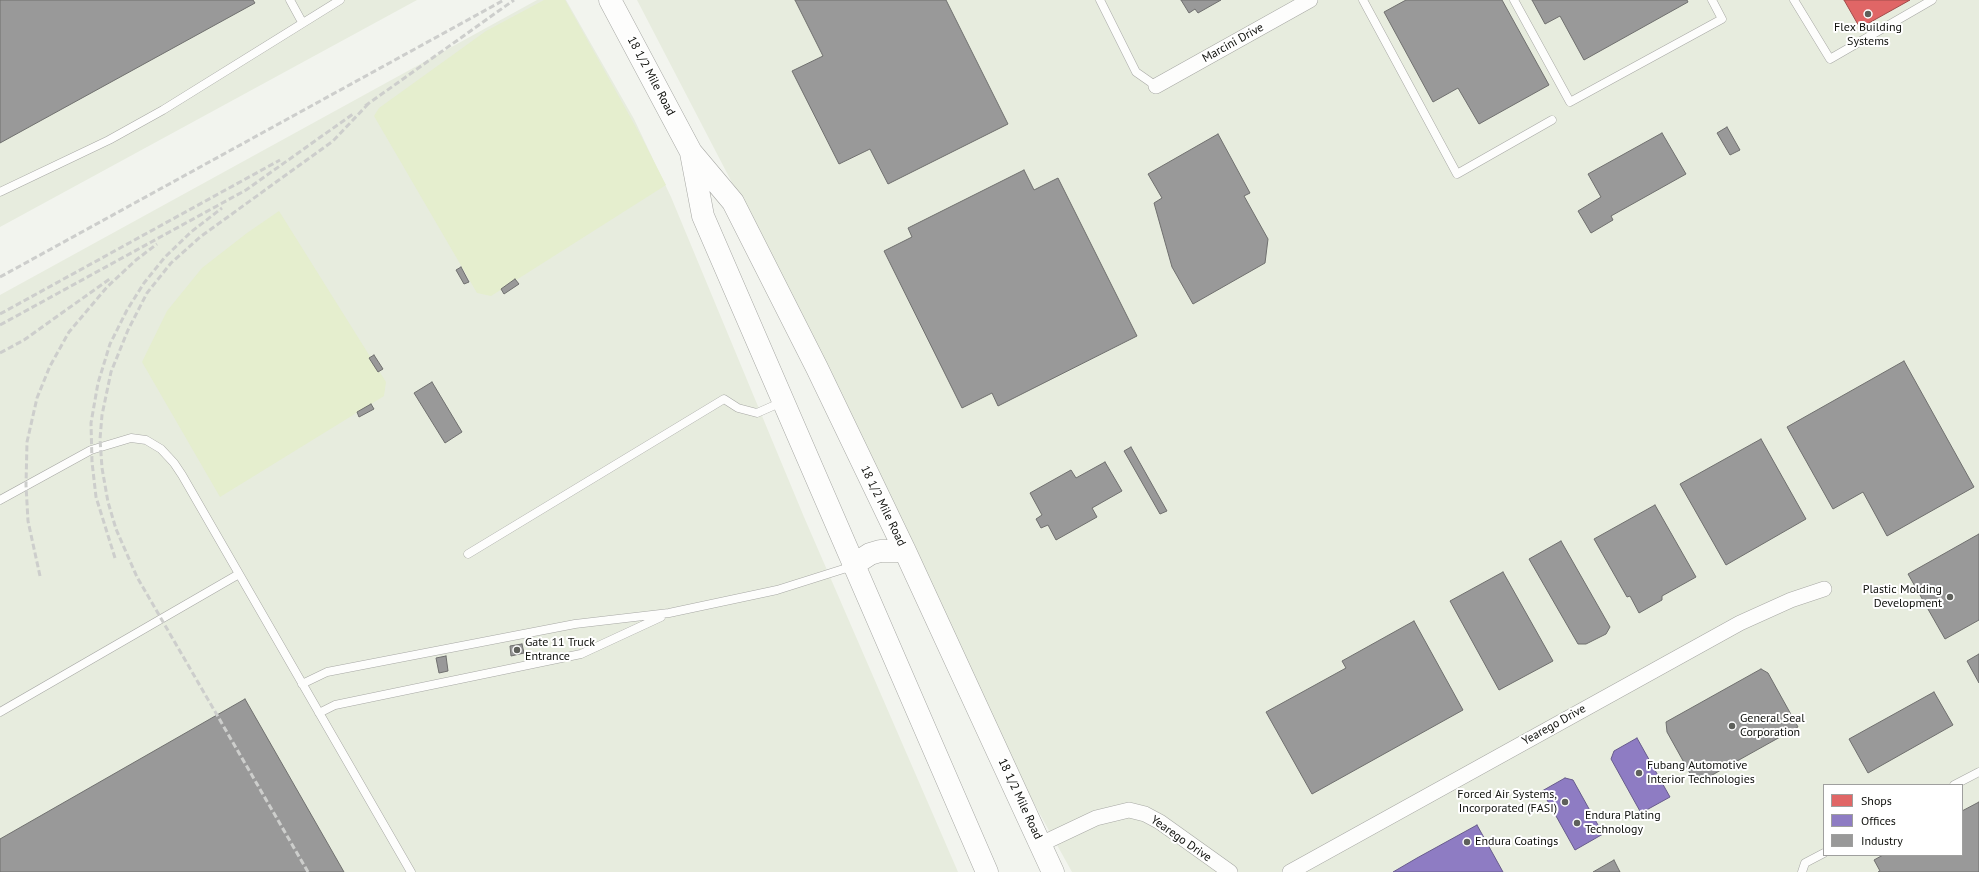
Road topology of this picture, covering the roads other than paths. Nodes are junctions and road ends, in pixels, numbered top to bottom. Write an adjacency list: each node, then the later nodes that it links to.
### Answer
1 (290, 0): 11 (lane)
2 (340, 0): 11 (lane)
3 (610, 0): 14 (street, 18 1/2 Mile Road)
4 (1100, 0): 12 (lane)
5 (1310, 0): 12 (street, Marcini Drive)
6 (1363, 0): 13 (lane)
7 (1514, 0): 8 (lane)
8 (1712, 0)
9 (1794, 0): 10 (lane)
10 (1932, 0)
11 (302, 22): 15 (lane)
12 (1156, 86)
13 (1552, 120)
14 (691, 152): 16 (street, 18 1/2 Mile Road); 18 (street, 18 1/2 Mile Road)
15 (0, 192)
16 (783, 402): 19 (lane); 20 (street, 18 1/2 Mile Road)
17 (0, 500): 21 (lane)
18 (904, 551): 20 (street); 29 (street, 18 1/2 Mile Road)
19 (468, 554)
20 (853, 566): 23 (lane); 32 (street, 18 1/2 Mile Road)
21 (239, 574): 24 (lane); 25 (lane)
22 (1824, 589): 35 (street, Yearego Drive)
23 (669, 613): 24 (lane); 26 (lane)
24 (302, 684): 26 (lane)
25 (0, 712)
26 (319, 713): 31 (lane)
27 (1979, 772): 28 (lane)
28 (1956, 784)
29 (1041, 844): 33 (street, 18 1/2 Mile Road); 34 (street, Yearego Drive)
30 (1823, 854): 36 (lane)
31 (410, 872)
32 (987, 872)
33 (1053, 872)
34 (1230, 872)
35 (1290, 872)
36 (1802, 872)

